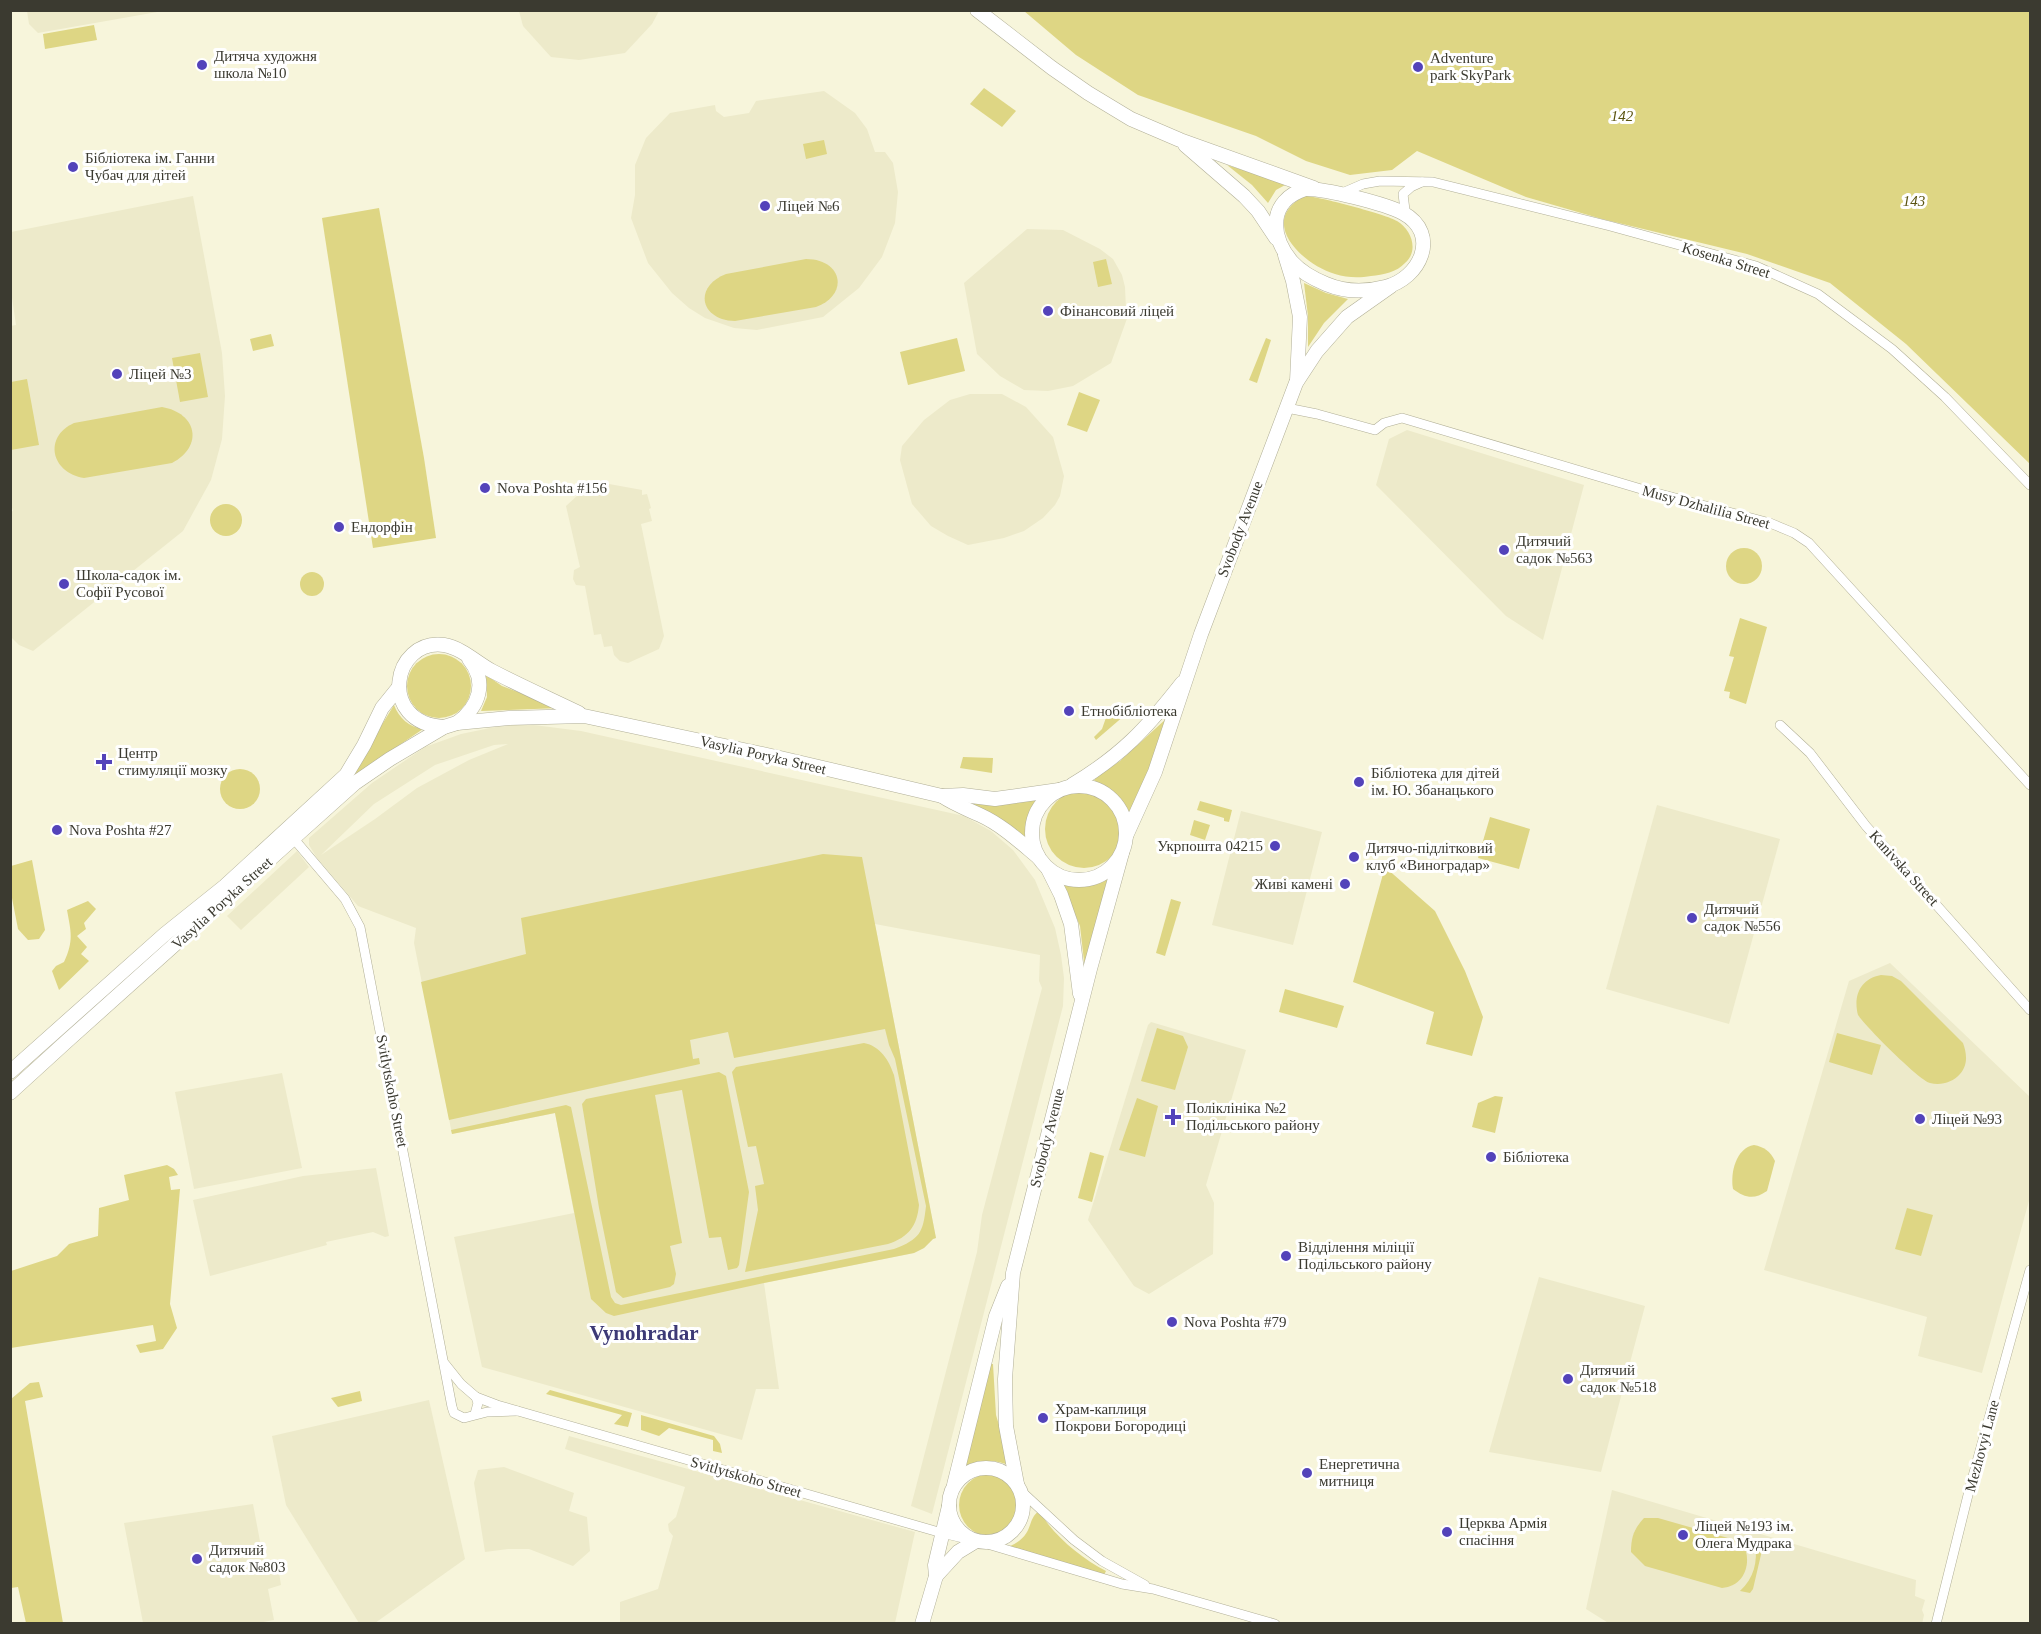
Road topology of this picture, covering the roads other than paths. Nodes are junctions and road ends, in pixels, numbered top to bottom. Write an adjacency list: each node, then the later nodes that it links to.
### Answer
1 (977, 10): 2 (street)
2 (1180, 140): 4 (street); 7 (street)
3 (1425, 181): 5 (street, Kosenka Street); 6 (street); 11 (street, Kosenka Street)
4 (1316, 189): 5 (street); 7 (street)
5 (1340, 194): 6 (street)
6 (1410, 218): 8 (street)
7 (1282, 247): 8 (street); 9 (street, Svobody Avenue)
8 (1391, 286): 9 (street, Svobody Avenue)
9 (1296, 383): 10 (street, Svobody Avenue)
10 (1287, 408): 13 (street, Svobody Avenue); 18 (street, Musy Dzhalilia Street)
11 (2031, 485)
12 (466, 655): 14 (street, Vasylia Poryka Street); 15 (street, Vasylia Poryka Street); 16 (street, Vasylia Poryka Street)
13 (1187, 676): 19 (street, Svobody Avenue); 21 (street, Svobody Avenue)
14 (399, 687): 16 (street, Vasylia Poryka Street); 27 (street, Vasylia Poryka Street)
15 (584, 716): 16 (street, Vasylia Poryka Street); 20 (street, Vasylia Poryka Street)
16 (451, 725): 22 (street, Vasylia Poryka Street)
17 (1780, 725): 26 (street, Kanivska Street)
18 (2031, 785)
19 (1064, 789): 20 (street, Vasylia Poryka Street); 21 (street); 24 (street)
20 (942, 796): 24 (street, Vasylia Poryka Street)
21 (1126, 836): 23 (street)
22 (294, 839): 28 (street, Vasylia Poryka Street); 31 (street, Svitlytskoho Street)
23 (1122, 853): 24 (street); 25 (street, Svobody Avenue)
24 (1044, 863): 25 (street, Svobody Avenue)
25 (1082, 1003): 30 (street, Svobody Avenue)
26 (2031, 1010)
27 (10, 1072)
28 (10, 1093)
29 (2031, 1270): 45 (street, Mezhovyi Lane)
30 (1013, 1273): 36 (street, Svobody Avenue); 37 (street, Svobody Avenue)
31 (445, 1364): 32 (street, Svitlytskoho Street); 33 (street, Svitlytskoho Street)
32 (473, 1395): 33 (street); 34 (street, Svitlytskoho Street); 35 (street)
33 (452, 1407): 35 (street)
34 (517, 1411): 35 (street, Svitlytskoho Street); 39 (street, Svitlytskoho Street)
35 (475, 1414)
36 (1019, 1487): 37 (street); 40 (street); 42 (street, Svitlytskoho Street)
37 (953, 1490): 38 (street)
38 (949, 1504): 39 (street); 40 (street)
39 (942, 1533): 40 (street, Svitlytskoho Street); 41 (street)
40 (980, 1542): 41 (street); 42 (street, Svitlytskoho Street)
41 (936, 1576): 43 (street)
42 (1153, 1589): 44 (street, Svitlytskoho Street)
43 (922, 1623)
44 (1275, 1623)
45 (1936, 1623)

